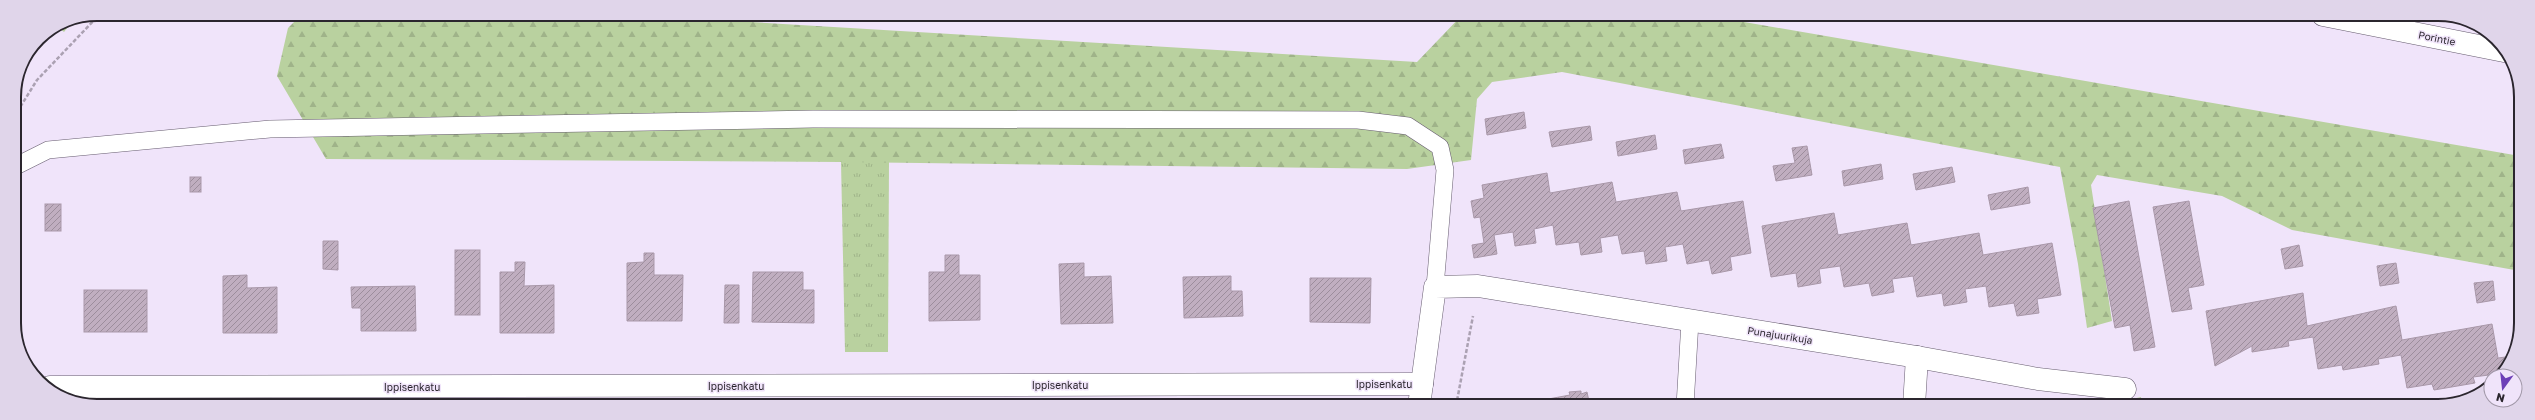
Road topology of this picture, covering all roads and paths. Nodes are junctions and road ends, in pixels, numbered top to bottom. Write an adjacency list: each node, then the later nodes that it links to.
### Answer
1 (93, 21): 4 (path)
2 (2353, 21): 3 (main road, Porintie)
3 (2497, 50)
4 (21, 106)
5 (21, 164): 7 (lane)
6 (1478, 286): 7 (main road, Punajuurikuja); 8 (main road, Punajuurikuja); 14 (path)
7 (1434, 287): 10 (main road)
8 (1690, 321): 9 (main road, Punajuurikuja); 15 (lane)
9 (1917, 357): 12 (main road, Punajuurikuja); 16 (main road)
10 (1422, 384): 11 (main road, Ippisenkatu); 13 (main road)
11 (58, 388)
12 (2125, 390)
13 (1420, 399)
14 (1457, 399)
15 (1685, 399)
16 (1914, 399)

